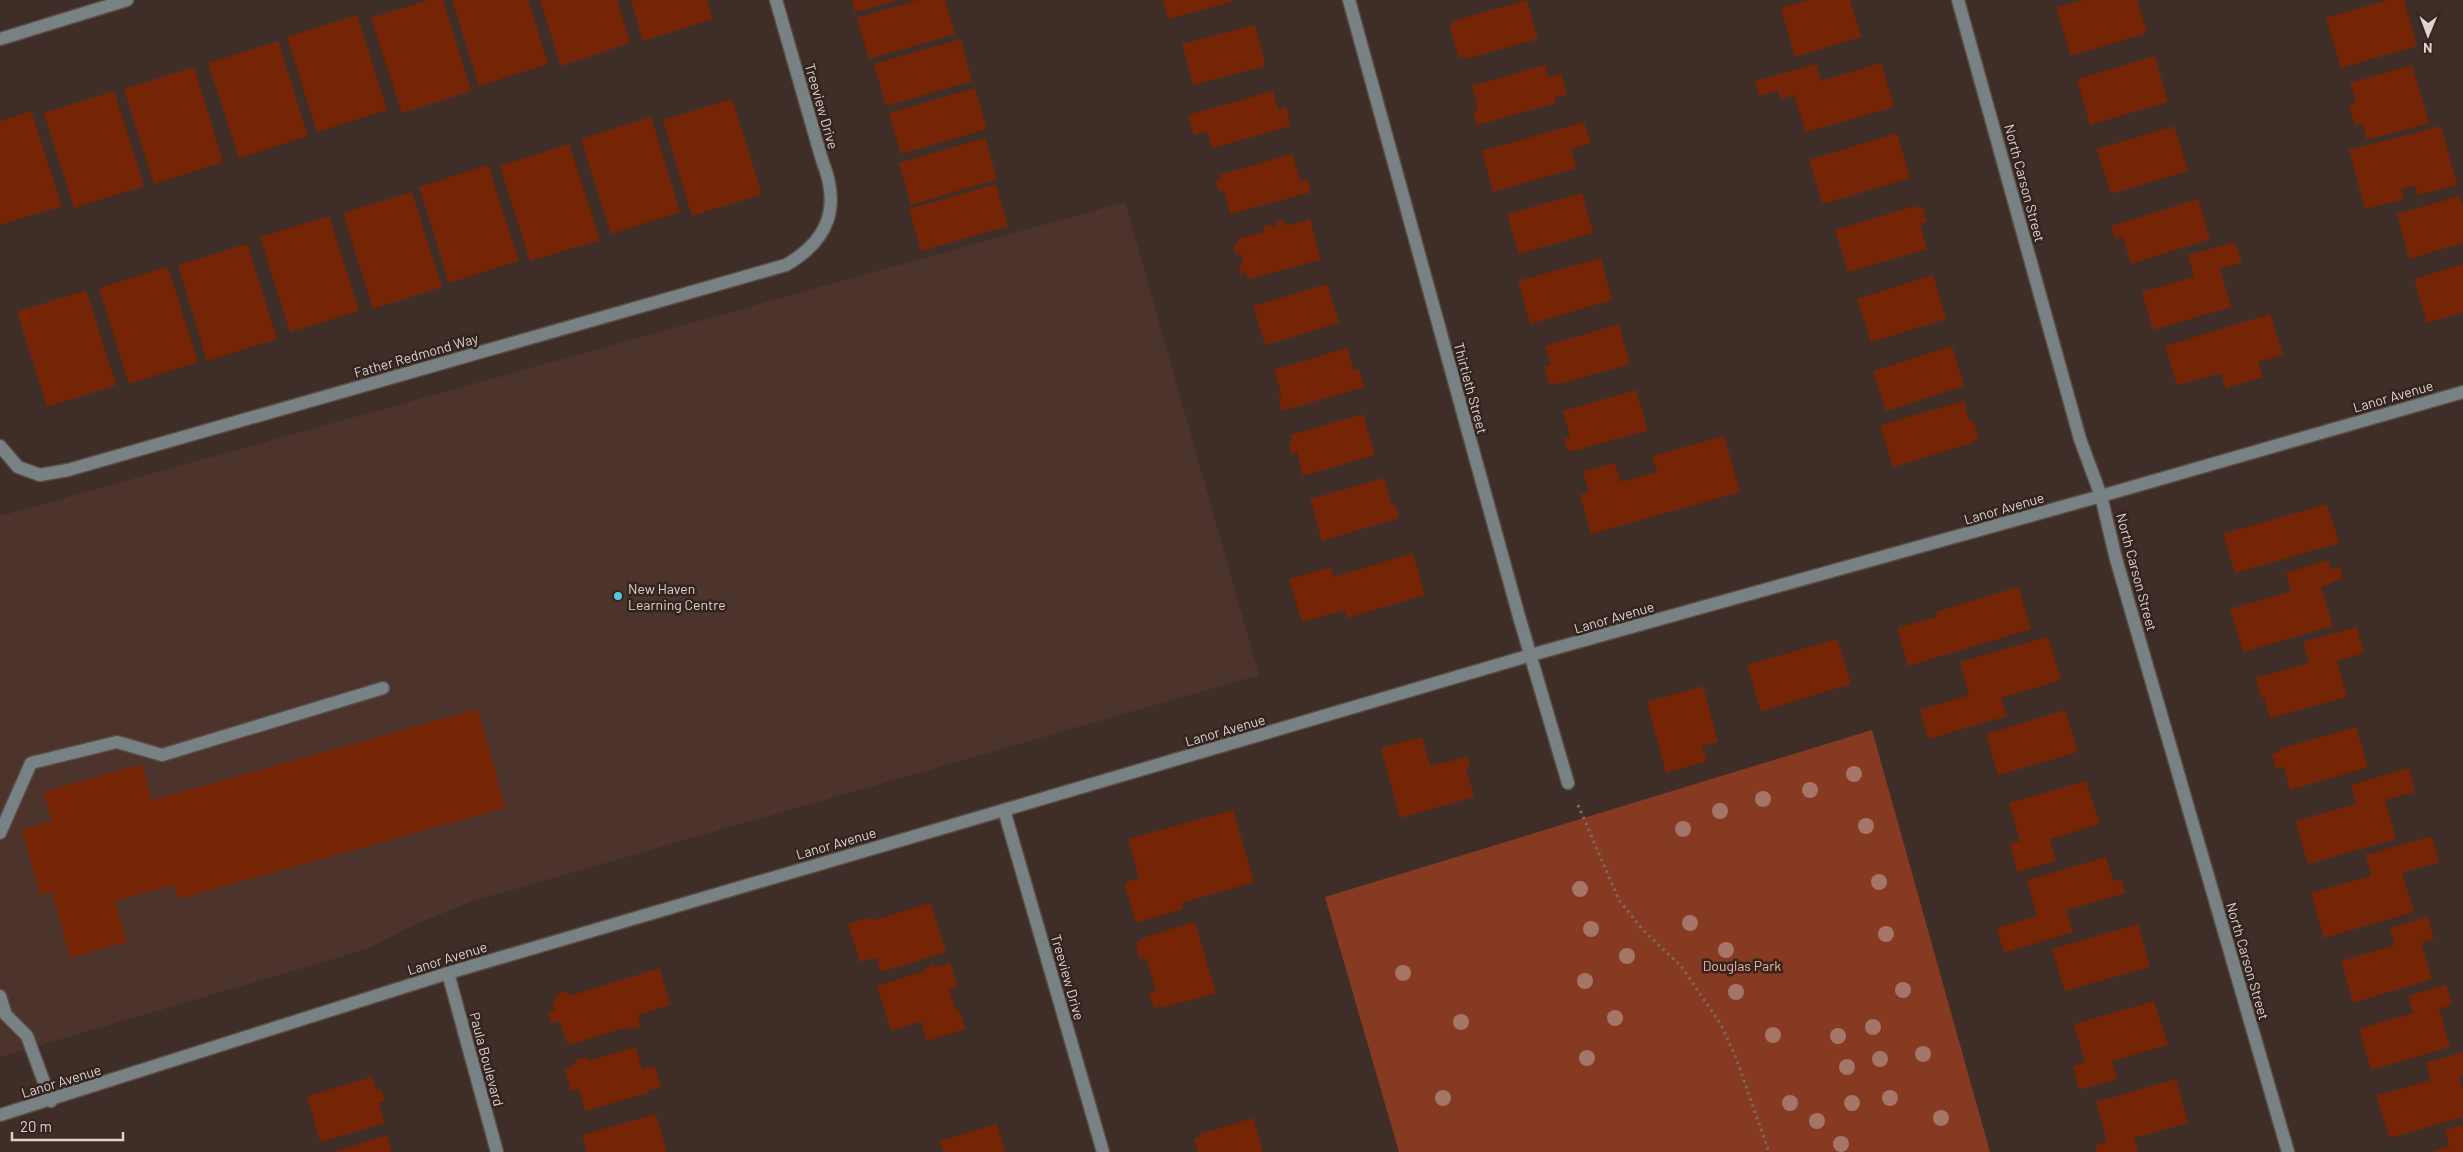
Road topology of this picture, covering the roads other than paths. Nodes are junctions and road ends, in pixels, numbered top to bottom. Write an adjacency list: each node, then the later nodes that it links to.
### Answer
1 (127, 0): 5 (street)
2 (776, 0): 6 (street, Treeview Drive)
3 (1348, 0): 10 (street, Thirtieth Street)
4 (1958, 0): 9 (street, North Carson Street)
5 (0, 39)
6 (828, 221): 8 (street, Father Redmond Way)
7 (2463, 392): 9 (street, Lanor Avenue)
8 (0, 448)
9 (2101, 496): 10 (street, Lanor Avenue); 21 (street, North Carson Street)
10 (1530, 655): 12 (street, Thirtieth Street); 13 (street, Lanor Avenue)
11 (384, 688): 14 (street)
12 (1568, 783)
13 (1004, 810): 15 (street, Lanor Avenue); 20 (street, Treeview Drive)
14 (0, 832)
15 (448, 973): 17 (street, Lanor Avenue); 19 (street, Paula Boulevard)
16 (0, 996): 17 (street)
17 (50, 1101): 18 (street, Lanor Avenue)
18 (0, 1115)
19 (497, 1152)
20 (1103, 1152)
21 (2288, 1152)

